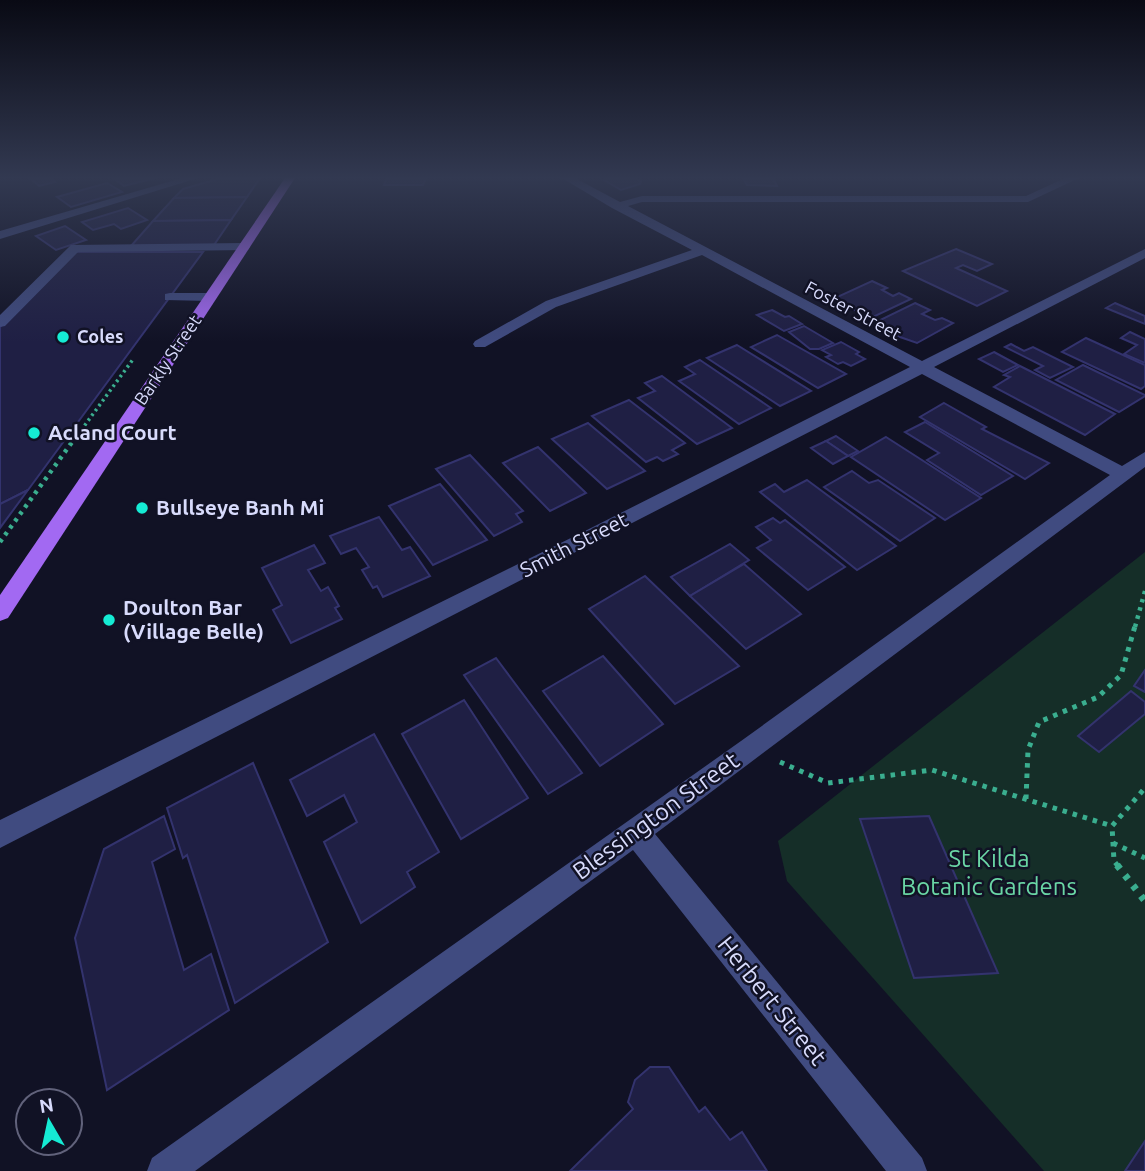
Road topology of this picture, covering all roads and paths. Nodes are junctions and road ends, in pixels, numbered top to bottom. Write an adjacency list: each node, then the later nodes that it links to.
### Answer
1 (254, 233): 3 (main road, Barkly Street)
2 (666, 233): 4 (street, Foster Street)
3 (244, 247): 7 (main road, Barkly Street); 8 (street)
4 (701, 251): 9 (street); 11 (street, Foster Street)
5 (1145, 253): 11 (street, Smith Street)
6 (170, 297): 7 (street)
7 (210, 297): 16 (main road, Barkly Street)
8 (0, 323)
9 (480, 344)
10 (138, 353): 14 (path)
11 (920, 368): 13 (street, Foster Street); 22 (street, Smith Street)
12 (1145, 458): 13 (street, Blessington Street)
13 (1124, 474): 17 (street, Blessington Street)
14 (0, 542)
15 (1145, 591): 19 (path)
16 (0, 612)
17 (750, 749): 19 (path); 21 (street, Blessington Street)
18 (1145, 788): 20 (path)
19 (1026, 799): 20 (path)
20 (1112, 826): 23 (path)
21 (635, 831): 26 (street, Blessington Street); 27 (street, Herbert Street)
22 (0, 834)
23 (1113, 843): 24 (path); 25 (path)
24 (1145, 858)
25 (1145, 901)
26 (165, 1171)
27 (909, 1171)

